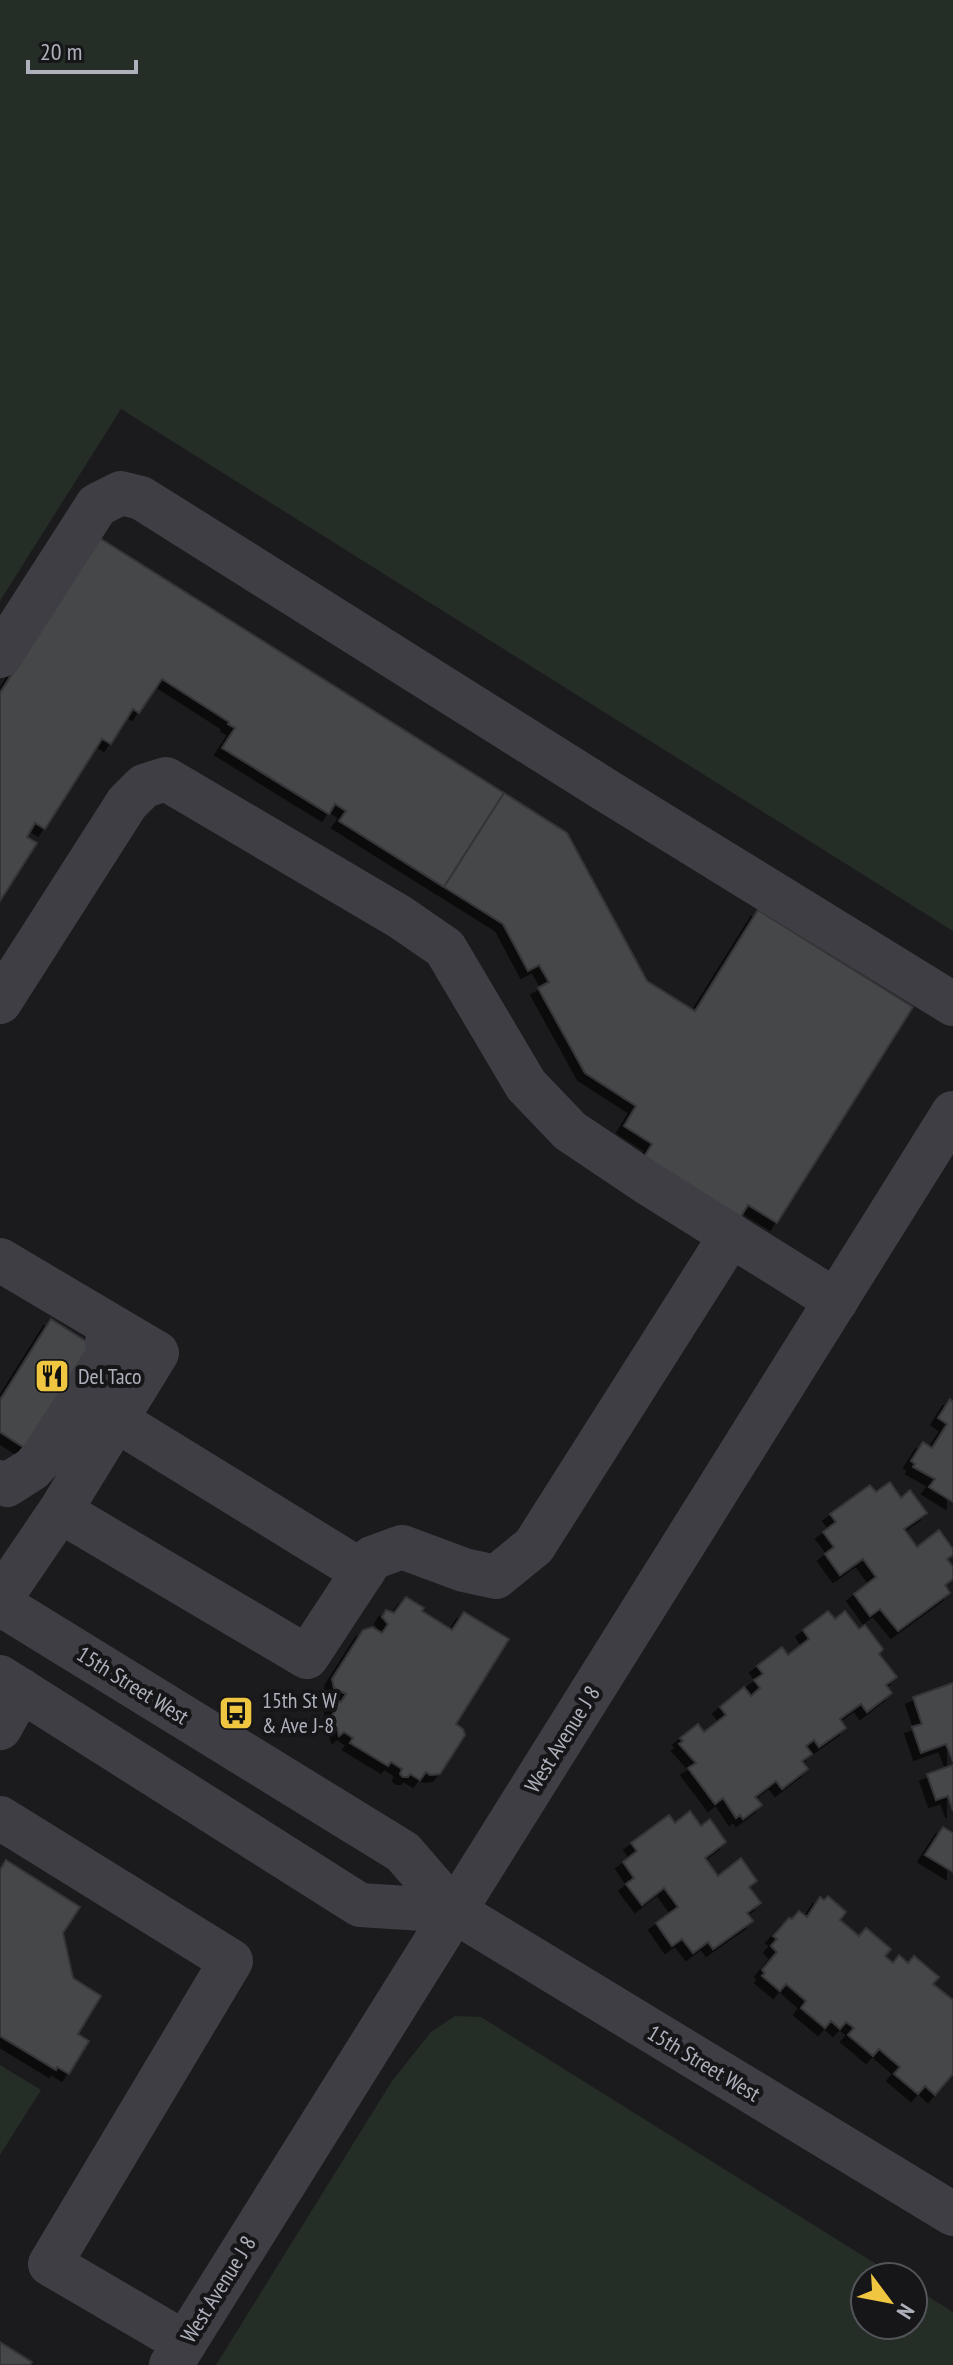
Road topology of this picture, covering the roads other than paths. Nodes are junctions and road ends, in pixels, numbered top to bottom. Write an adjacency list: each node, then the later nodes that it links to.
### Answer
1 (0, 656): 3 (street)
2 (0, 1002): 5 (street)
3 (953, 1004)
4 (953, 1113): 7 (street, West Avenue J 8)
5 (731, 1235): 7 (street); 12 (street)
6 (0, 1260): 8 (street)
7 (836, 1301): 17 (street, West Avenue J 8)
8 (116, 1329): 9 (street); 10 (street)
9 (116, 1420): 11 (street); 12 (street)
10 (0, 1482)
11 (60, 1511): 12 (street); 13 (street)
12 (363, 1572)
13 (0, 1601): 17 (street, 15th Street West)
14 (10, 1684): 15 (street); 17 (street, 15th Street West)
15 (0, 1728)
16 (0, 1818): 19 (street)
17 (454, 1911): 18 (street, 15th Street West); 19 (street, West Avenue J 8)
18 (953, 2214)
19 (178, 2354)

